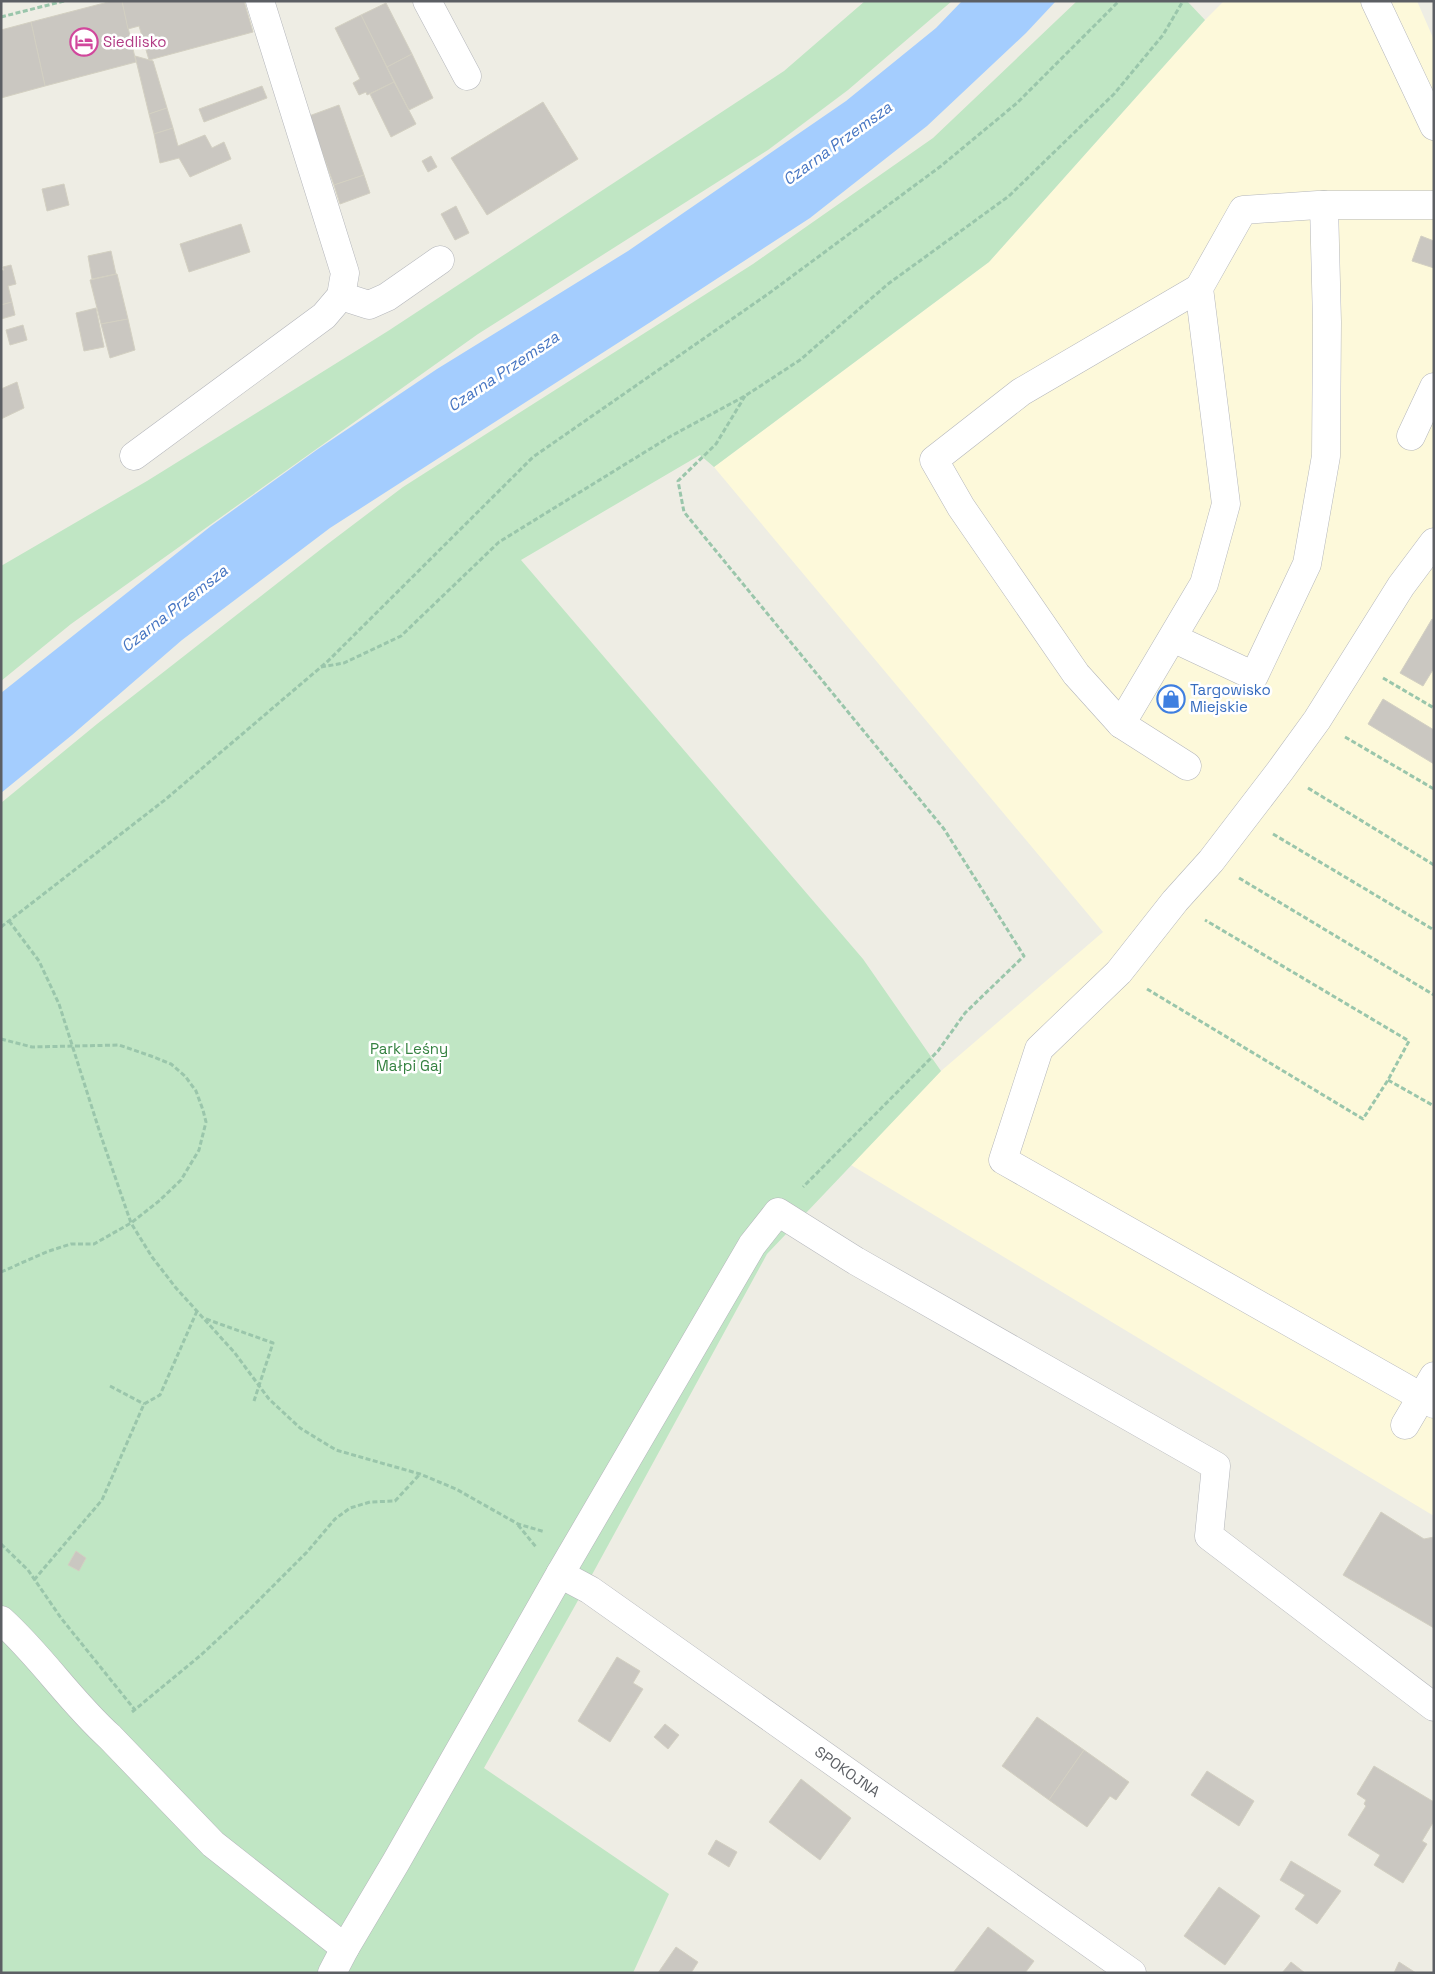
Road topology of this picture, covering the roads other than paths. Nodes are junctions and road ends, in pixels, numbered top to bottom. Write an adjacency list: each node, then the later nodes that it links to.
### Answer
1 (260, 1): 10 (street)
2 (427, 1): 4 (street)
3 (1375, 1): 5 (street)
4 (468, 76)
5 (1434, 126)
6 (1324, 205): 7 (street); 9 (street); 15 (street)
7 (1434, 205)
8 (440, 260): 10 (street)
9 (1198, 288): 15 (street); 16 (street)
10 (341, 296): 13 (street)
11 (1434, 387): 12 (street)
12 (1411, 436)
13 (134, 456)
14 (1434, 542): 18 (street)
15 (1173, 638): 16 (street)
16 (1121, 724): 17 (street)
17 (1187, 766)
18 (1430, 1393): 19 (street)
19 (1405, 1425)
20 (560, 1574): 22 (street); 23 (street); 25 (street, SPOKOJNA)
21 (1, 1620): 23 (street)
22 (1434, 1707)
23 (345, 1948): 24 (street)
24 (332, 1973)
25 (1132, 1973)

